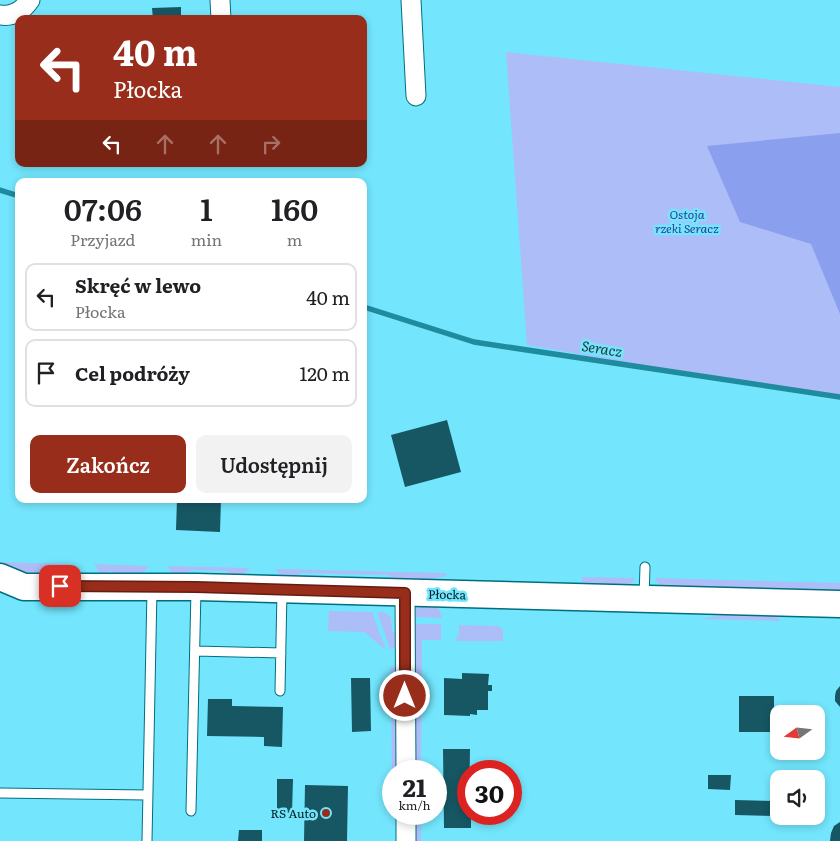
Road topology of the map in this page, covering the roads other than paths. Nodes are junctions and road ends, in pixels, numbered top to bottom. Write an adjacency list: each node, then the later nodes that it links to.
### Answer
1 (30, 0): 4 (street)
2 (220, 0): 5 (street)
3 (411, 0): 6 (street)
4 (0, 15)
5 (221, 15)
6 (416, 96)
7 (645, 567): 14 (lane)
8 (0, 577): 12 (street, Płocka)
9 (152, 586): 10 (street, Płocka); 12 (street, Płocka); 21 (lane)
10 (196, 587): 11 (street, Płocka); 16 (lane)
11 (282, 590): 13 (street, Płocka); 17 (lane)
12 (12, 591)
13 (405, 593): 14 (street, Płocka); 19 (street)
14 (644, 599): 15 (street, Płocka)
15 (840, 604)
16 (195, 650): 17 (lane); 22 (lane)
17 (281, 653): 18 (lane)
18 (280, 691)
19 (406, 760)
20 (0, 794): 21 (lane)
21 (147, 795): 24 (lane)
22 (192, 811)
23 (406, 825): 25 (street)
24 (147, 841)
25 (406, 841)

